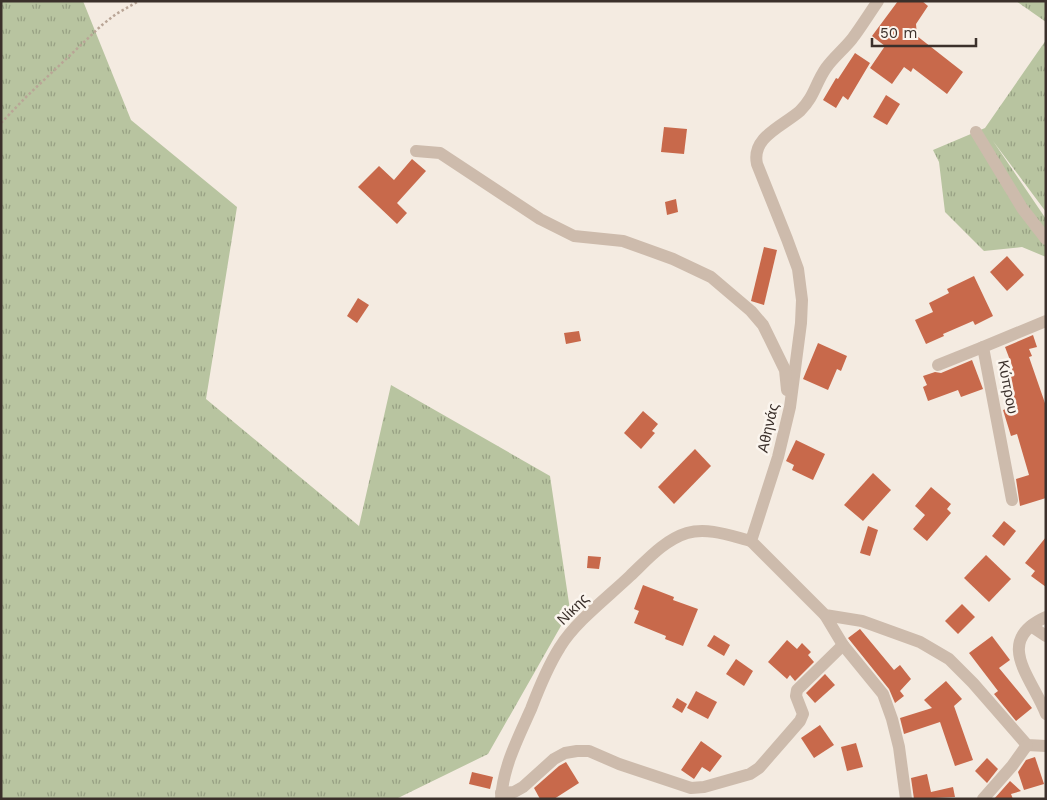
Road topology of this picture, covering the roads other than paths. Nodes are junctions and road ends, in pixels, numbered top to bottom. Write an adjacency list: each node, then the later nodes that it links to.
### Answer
1 (878, 1): 8 (street, Αθηνάς)
2 (976, 132): 4 (street)
3 (416, 151): 8 (street)
4 (1046, 239)
5 (1046, 321): 6 (street, Κύπρου)
6 (983, 347): 7 (street); 9 (street, Κύπρου)
7 (938, 365)
8 (790, 407): 10 (street, Αθηνάς)
9 (1012, 500)
10 (751, 541): 11 (street); 19 (street, Νίκης)
11 (825, 615): 15 (street); 17 (street)
12 (1046, 617): 13 (street)
13 (1031, 626): 14 (street); 16 (street)
14 (1046, 636)
15 (843, 644): 19 (street); 20 (street)
16 (1046, 714)
17 (1027, 745): 18 (street); 21 (street)
18 (1046, 746)
19 (501, 796)
20 (906, 799)
21 (983, 799)

